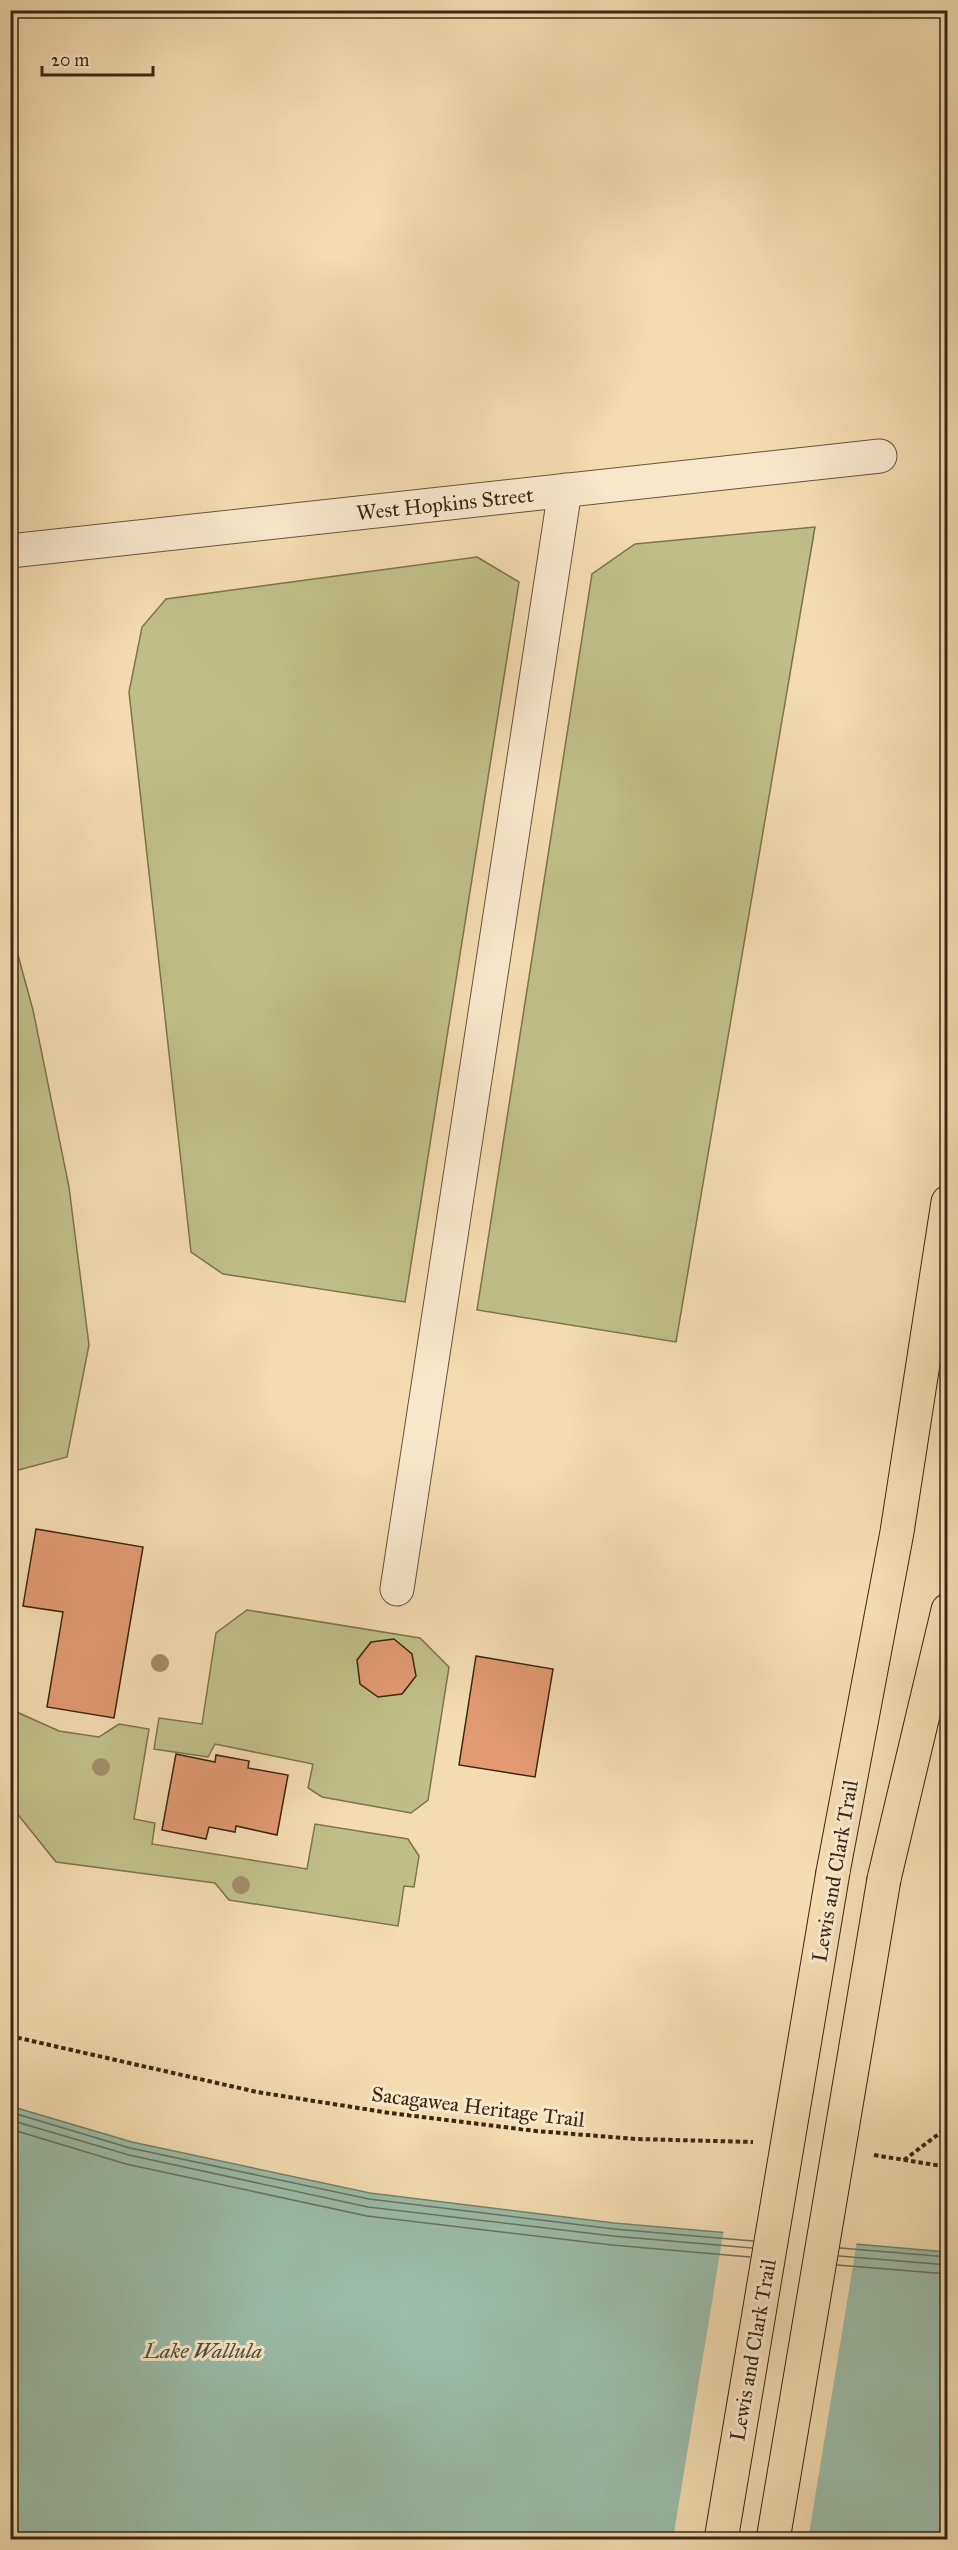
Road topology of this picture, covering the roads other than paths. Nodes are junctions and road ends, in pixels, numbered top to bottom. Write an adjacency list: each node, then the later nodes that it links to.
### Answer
1 (880, 456): 2 (street, West Hopkins Street)
2 (565, 490): 3 (street, West Hopkins Street); 5 (street)
3 (10, 551)
4 (948, 1202): 7 (highway, Lewis and Clark Trail, bridge)
5 (397, 1589)
6 (948, 1610): 8 (highway, bridge)
7 (721, 2540)
8 (773, 2540)

